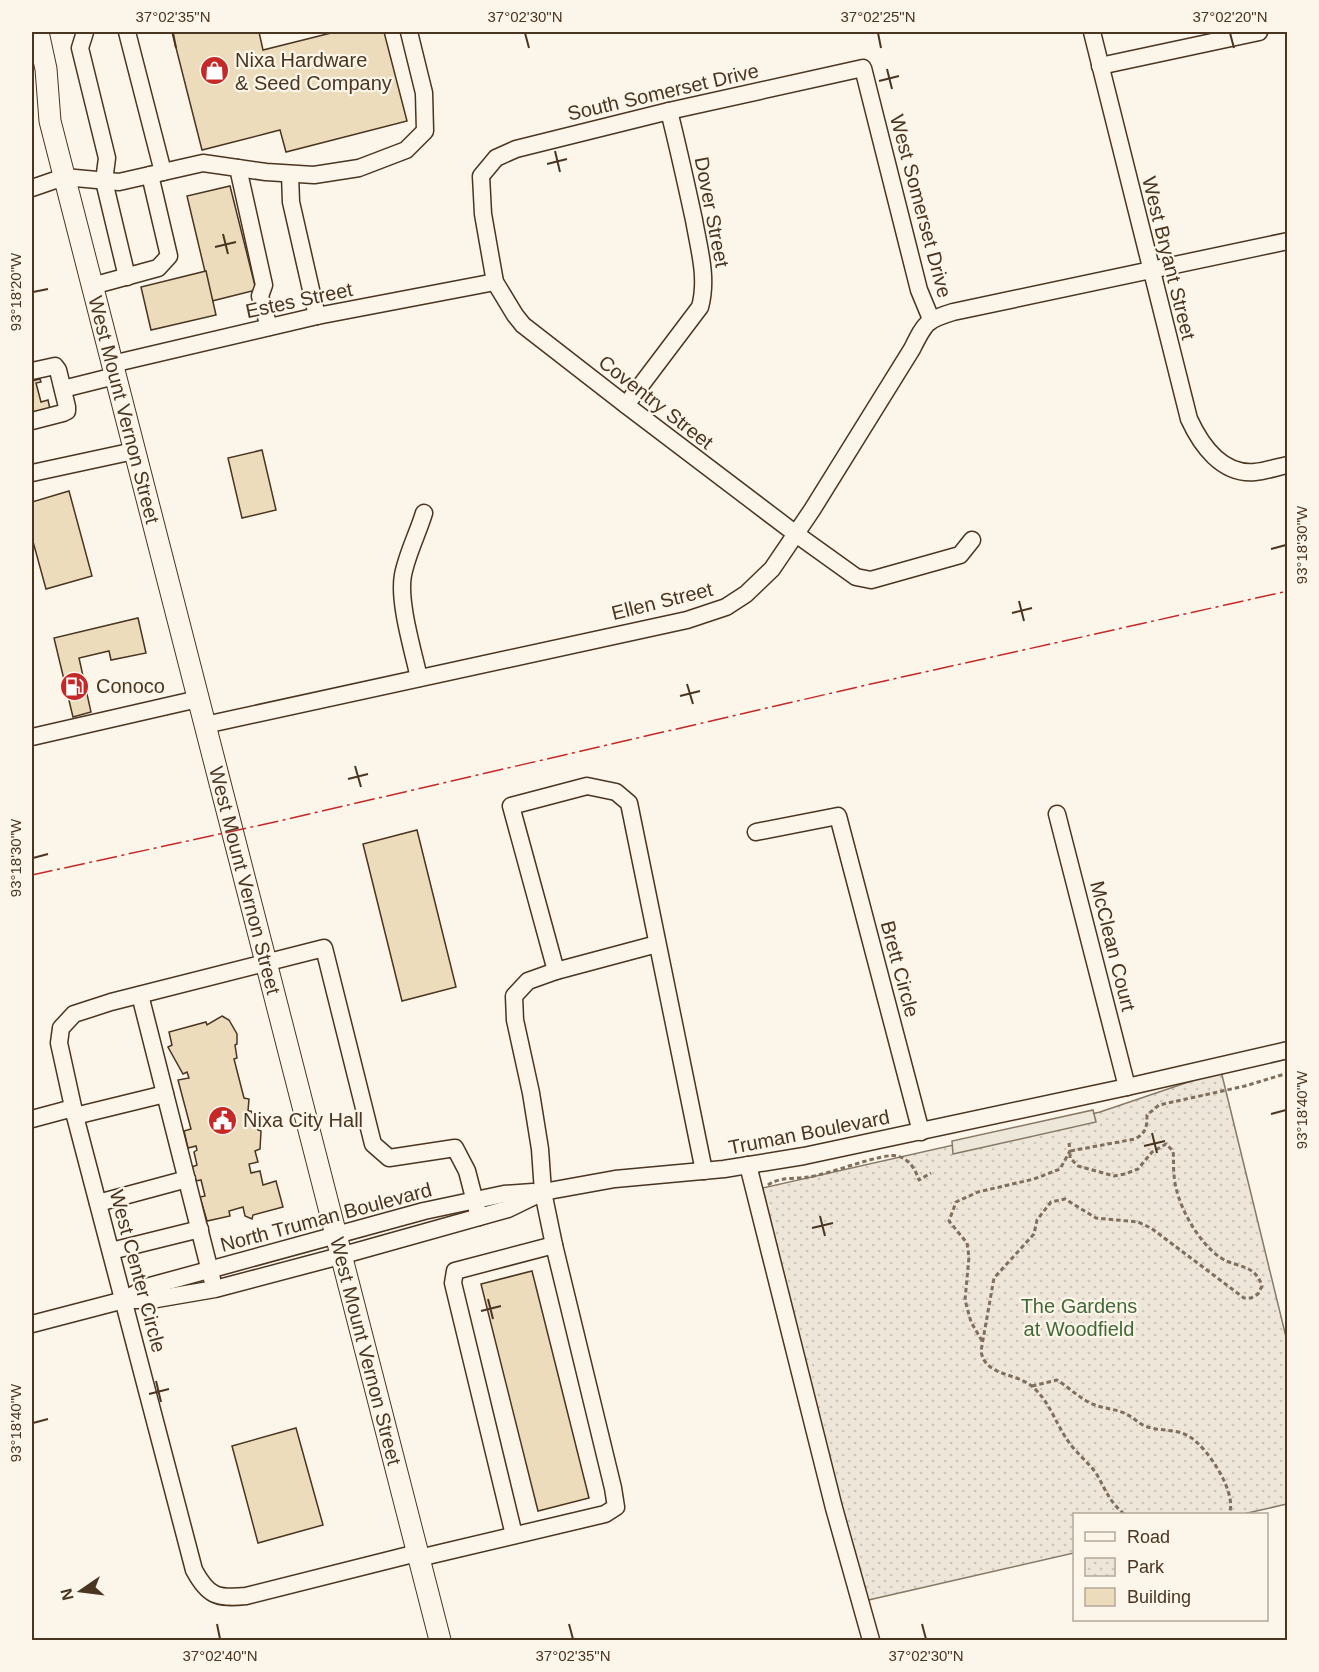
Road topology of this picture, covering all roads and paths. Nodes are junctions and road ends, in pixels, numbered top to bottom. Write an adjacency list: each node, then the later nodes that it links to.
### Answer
1 (85, 32): 17 (street)
2 (127, 32): 13 (street)
3 (409, 32): 14 (street)
4 (1092, 32): 7 (street, West Bryant Street)
5 (1259, 32): 7 (street)
6 (38, 33): 11 (main road, West Mount Vernon Street)
7 (1100, 66): 20 (street, West Bryant Street)
8 (863, 68): 10 (street, South Somerset Drive); 25 (street, West Somerset Drive)
9 (32, 89): 11 (main road, West Mount Vernon Street)
10 (669, 111): 15 (street, South Somerset Drive); 30 (street, Dover Street)
11 (50, 121): 16 (main road, West Mount Vernon Street)
12 (238, 168): 13 (street); 14 (street); 26 (street)
13 (156, 174): 17 (street); 21 (street)
14 (290, 174): 24 (street)
15 (481, 176): 22 (street, Coventry Street)
16 (64, 177): 17 (street); 18 (street); 23 (main road, West Mount Vernon Street)
17 (104, 181): 21 (street)
18 (32, 188)
19 (1287, 241): 20 (street)
20 (1150, 270): 25 (street); 33 (street, West Bryant Street)
21 (127, 277): 23 (street)
22 (495, 282): 24 (street, Estes Street); 30 (street, Coventry Street)
23 (92, 286): 27 (main road, West Mount Vernon Street)
24 (317, 316): 26 (street, Estes Street)
25 (931, 319): 36 (street, Ellen Street)
26 (269, 327): 27 (street, Estes Street)
27 (114, 370): 29 (street, Estes Street); 32 (main road, West Mount Vernon Street)
28 (32, 371): 29 (street)
29 (63, 389): 31 (street)
30 (626, 405): 36 (street, Coventry Street)
31 (32, 421)
32 (134, 451): 34 (street); 39 (main road, West Mount Vernon Street)
33 (1287, 465)
34 (32, 473)
35 (424, 513): 38 (street)
36 (796, 534): 37 (street, Coventry Street); 38 (street, Ellen Street)
37 (972, 540)
38 (419, 678): 40 (street, Ellen Street)
39 (198, 699): 40 (main road, West Mount Vernon Street); 41 (street)
40 (204, 725): 45 (main road, West Mount Vernon Street)
41 (32, 738)
42 (1057, 814): 50 (street, McClean Court)
43 (756, 832): 54 (street, Brett Circle)
44 (657, 944): 46 (street); 46 (street); 58 (street)
45 (266, 963): 47 (street, West Center Circle); 63 (street, West Center Circle); 67 (main road, West Mount Vernon Street)
46 (556, 971): 62 (street)
47 (140, 995): 51 (street); 52 (street, West Center Circle)
48 (1287, 1050): 50 (street, Truman Boulevard)
49 (1287, 1073): 56 (path)
50 (1128, 1088): 54 (street, Truman Boulevard)
51 (165, 1094): 52 (street); 60 (street)
52 (74, 1112): 53 (street); 64 (street, West Center Circle)
53 (32, 1119)
54 (921, 1132): 57 (street, Truman Boulevard)
55 (1069, 1143): 56 (path)
56 (1070, 1151): 75 (path); 75 (path)
57 (748, 1165): 58 (street, Truman Boulevard); 61 (street)
58 (704, 1170): 62 (street, Truman Boulevard)
59 (931, 1173): 61 (path)
60 (187, 1179): 64 (street); 66 (street)
61 (754, 1190): 82 (street)
62 (543, 1192): 63 (street, North Truman Boulevard); 65 (street, Truman Boulevard); 68 (street)
63 (474, 1200): 65 (street); 67 (street, North Truman Boulevard)
64 (98, 1203): 69 (street, West Center Circle)
65 (478, 1218): 70 (street, Truman Boulevard)
66 (200, 1229): 69 (street); 71 (street)
67 (335, 1235): 70 (main road, West Mount Vernon Street); 71 (street, North Truman Boulevard)
68 (554, 1245): 79 (street); 79 (street, West Center Circle)
69 (111, 1251): 73 (street, West Center Circle)
70 (340, 1256): 72 (street, North Truman Boulevard); 80 (main road, West Mount Vernon Street)
71 (210, 1269): 72 (street); 73 (street, North Truman Boulevard)
72 (214, 1289): 73 (street, North Truman Boulevard)
73 (124, 1300): 74 (street, North Truman Boulevard); 80 (street, West Center Circle)
74 (32, 1324)
75 (982, 1343): 76 (path)
76 (1032, 1386): 77 (path); 78 (path)
77 (1122, 1513)
78 (1229, 1513)
79 (514, 1535): 80 (street, West Center Circle)
80 (418, 1556): 81 (main road, West Mount Vernon Street)
81 (440, 1641)
82 (871, 1641)

